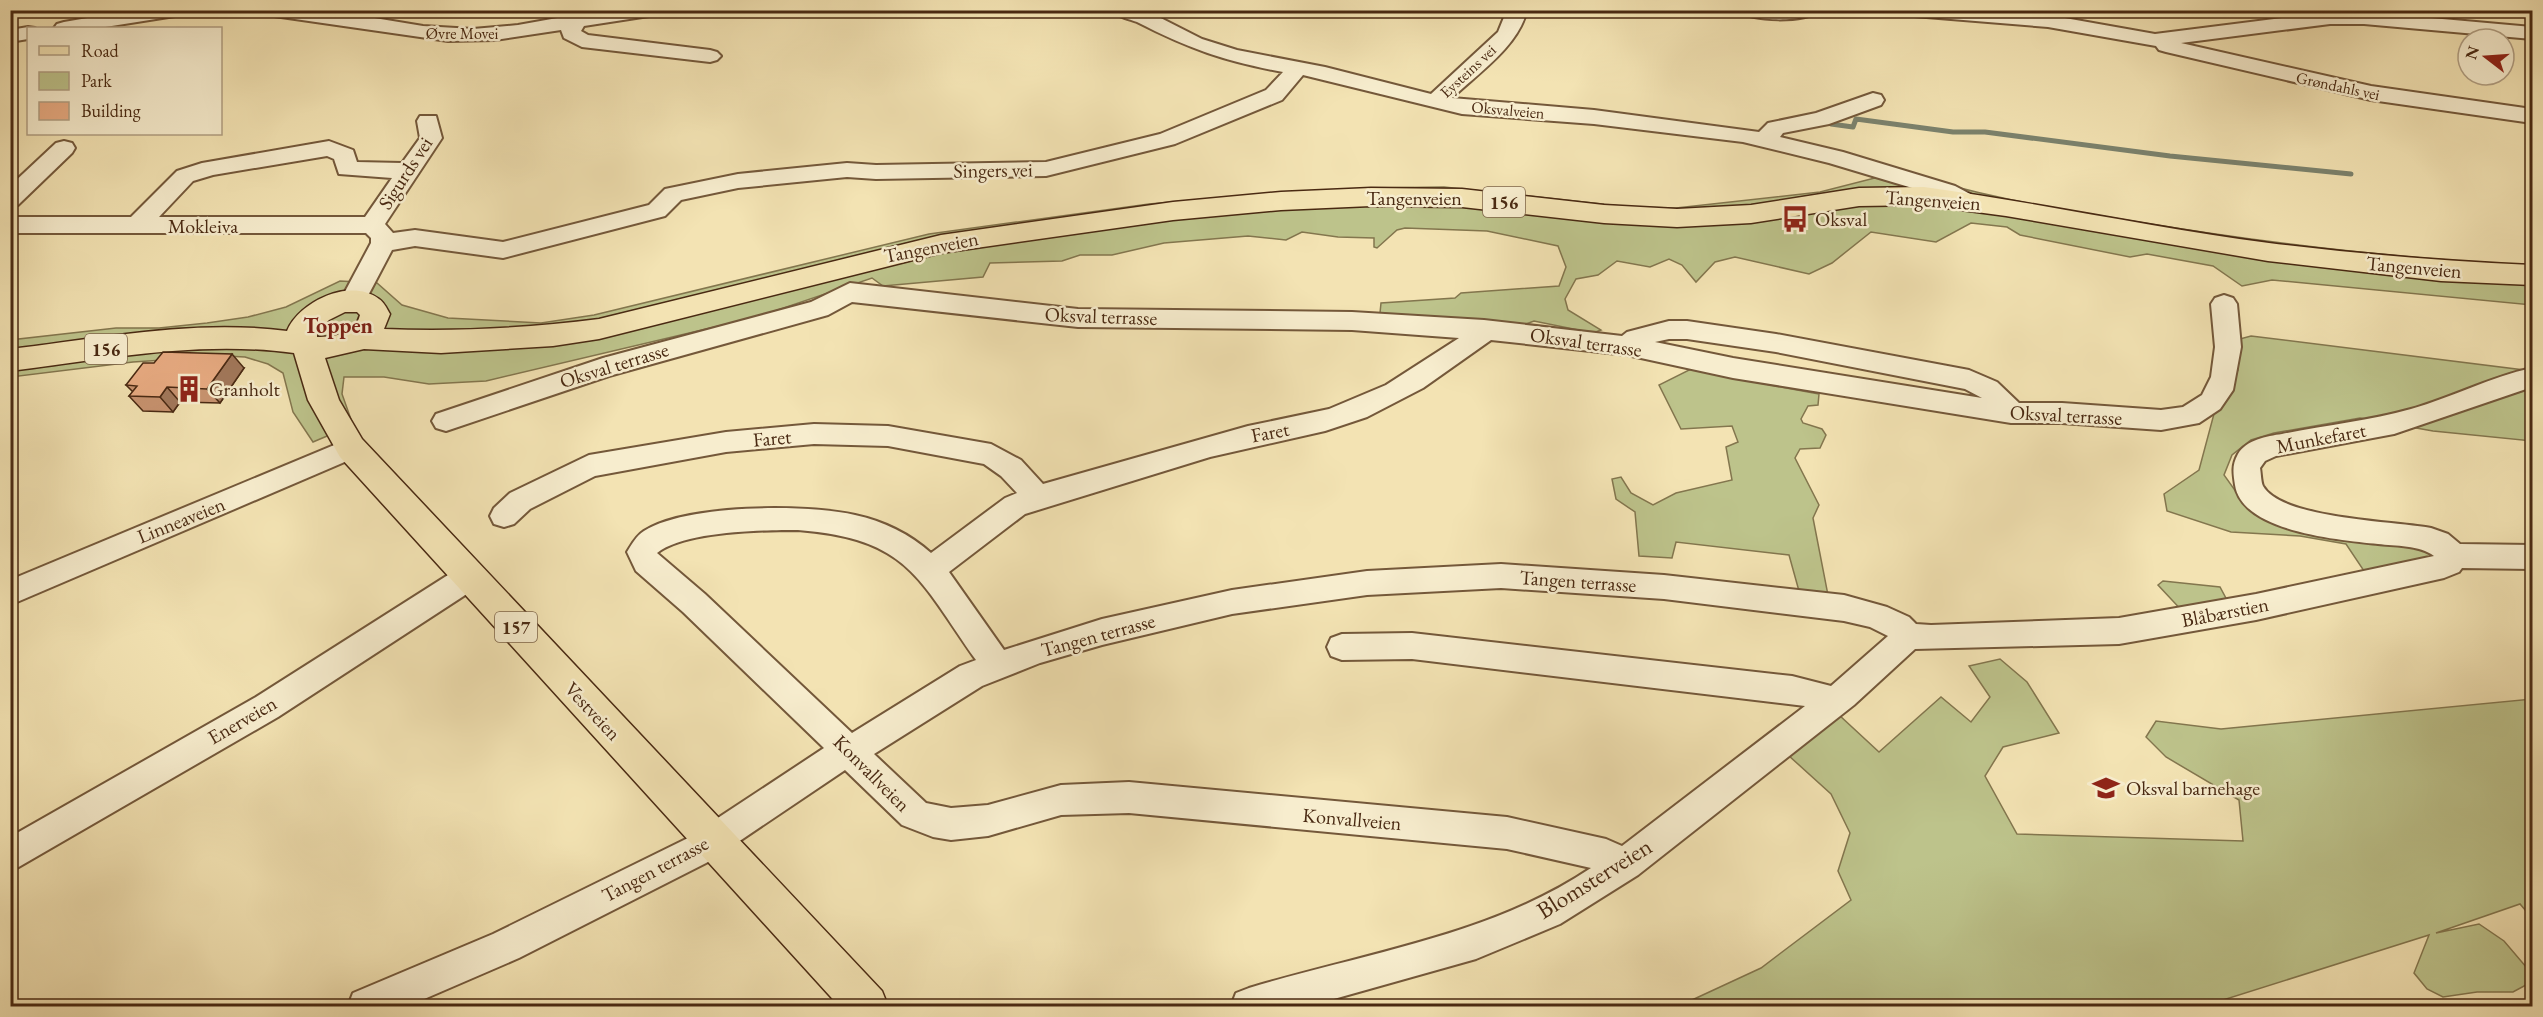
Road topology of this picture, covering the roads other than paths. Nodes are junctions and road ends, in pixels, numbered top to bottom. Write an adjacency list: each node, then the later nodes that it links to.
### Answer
1 (175, 10): 11 (street)
2 (274, 10): 10 (street, Øvre Movei)
3 (650, 10): 10 (street, Øvre Movei)
4 (1517, 10): 19 (street, Eysteins vei)
5 (1748, 10): 6 (street)
6 (1809, 10)
7 (1914, 10): 15 (street)
8 (1133, 12): 17 (street, Oksvalveien)
9 (2363, 14): 13 (street); 15 (street)
10 (576, 23): 16 (street)
11 (70, 27)
12 (27, 33): 14 (street)
13 (2532, 33)
14 (10, 36)
15 (2147, 40): 20 (street, Grøndahls vei)
16 (710, 56)
17 (1298, 68): 19 (street, Oksvalveien); 29 (street, Singers vei)
18 (1873, 100): 22 (street)
19 (1435, 102): 22 (street, Oksvalveien)
20 (2532, 116)
21 (428, 121): 25 (street, Sigurds vei)
22 (1765, 139): 24 (street, Oksvalveien)
23 (64, 148): 27 (street)
24 (1869, 167): 26 (street); 28 (street, Oksvalveien)
25 (406, 171): 31 (street); 32 (street, Sigurds vei)
26 (1859, 197): 28 (main road, Tangenveien / 156); 34 (main road, Tangenveien / 156)
27 (10, 200)
28 (1964, 200): 33 (main road, Tangenveien / 156)
29 (669, 201): 32 (street, Mokleiva)
30 (10, 225): 31 (street, Mokleiva)
31 (137, 225): 32 (street, Mokleiva)
32 (377, 234): 36 (street)
33 (2532, 275)
34 (847, 279): 37 (street, Oksval terrasse); 39 (main road, Tangenveien / 156); 45 (street, Oksval terrasse)
35 (2224, 304): 37 (street, Oksval terrasse)
36 (351, 305): 38 (main road, 156); 39 (main road, Tangenveien / 156); 40 (main road); 41 (main road)
37 (1484, 329): 47 (street, Faret)
38 (201, 338): 41 (main road, 156); 42 (main road, 156)
39 (481, 338): 40 (main road, Tangenveien / 156)
40 (357, 339): 41 (main road, 156); 44 (main road)
41 (307, 345): 44 (main road, Vestveien / 157)
42 (10, 360)
43 (2532, 378): 49 (street, Munkefaret)
44 (328, 408): 46 (main road, Vestveien / 157)
45 (446, 421)
46 (351, 448): 52 (main road, Vestveien / 157); 53 (street, Linneaveien)
47 (1037, 497): 48 (street, Faret); 51 (street, Faret)
48 (504, 516)
49 (2453, 556): 50 (street, Blåbærstien); 54 (street, Blåbærstien)
50 (2532, 557)
51 (931, 570): 56 (street, Konvallveien); 58 (street, Konvallveien)
52 (469, 577): 59 (main road, Vestveien / 157); 60 (street, Enerveien)
53 (10, 593)
54 (1909, 636): 56 (street, Tangen terrasse); 57 (street, Blomsterveien)
55 (1342, 647): 57 (street)
56 (996, 665): 58 (street, Tangen terrasse)
57 (1834, 701): 61 (street, Blomsterveien)
58 (848, 750): 59 (street, Tangen terrasse); 61 (street, Konvallveien)
59 (713, 840): 62 (street, Tangen terrasse); 63 (main road, Vestveien / 157)
60 (10, 856)
61 (1626, 864): 64 (street, Blomsterveien)
62 (366, 1006)
63 (867, 1006)
64 (1249, 1006)

